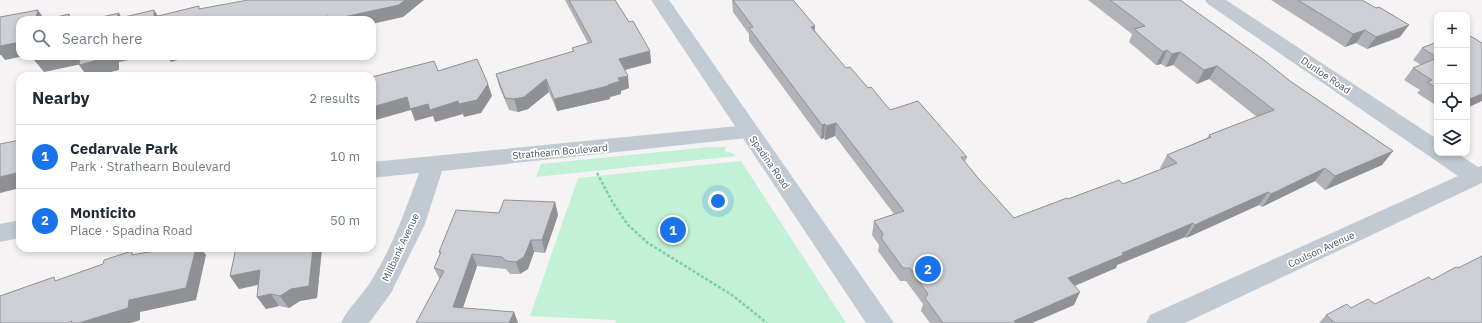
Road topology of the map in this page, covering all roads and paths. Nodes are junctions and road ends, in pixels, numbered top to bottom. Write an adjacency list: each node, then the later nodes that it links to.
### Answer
1 (660, 0): 3 (street, Spadina Road)
2 (1214, 0): 4 (street, Dunloe Road)
3 (748, 132): 6 (street, Strathearn Boulevard); 14 (street, Spadina Road)
4 (1434, 148)
5 (1446, 156): 9 (street)
6 (433, 164): 7 (street, Strathearn Boulevard); 12 (street, Millbank Avenue)
7 (376, 170)
8 (597, 173): 13 (path)
9 (1479, 176): 15 (street, Coulson Avenue)
10 (16, 229): 11 (street)
11 (0, 233)
12 (354, 323)
13 (767, 323)
14 (881, 323)
15 (1159, 323)

